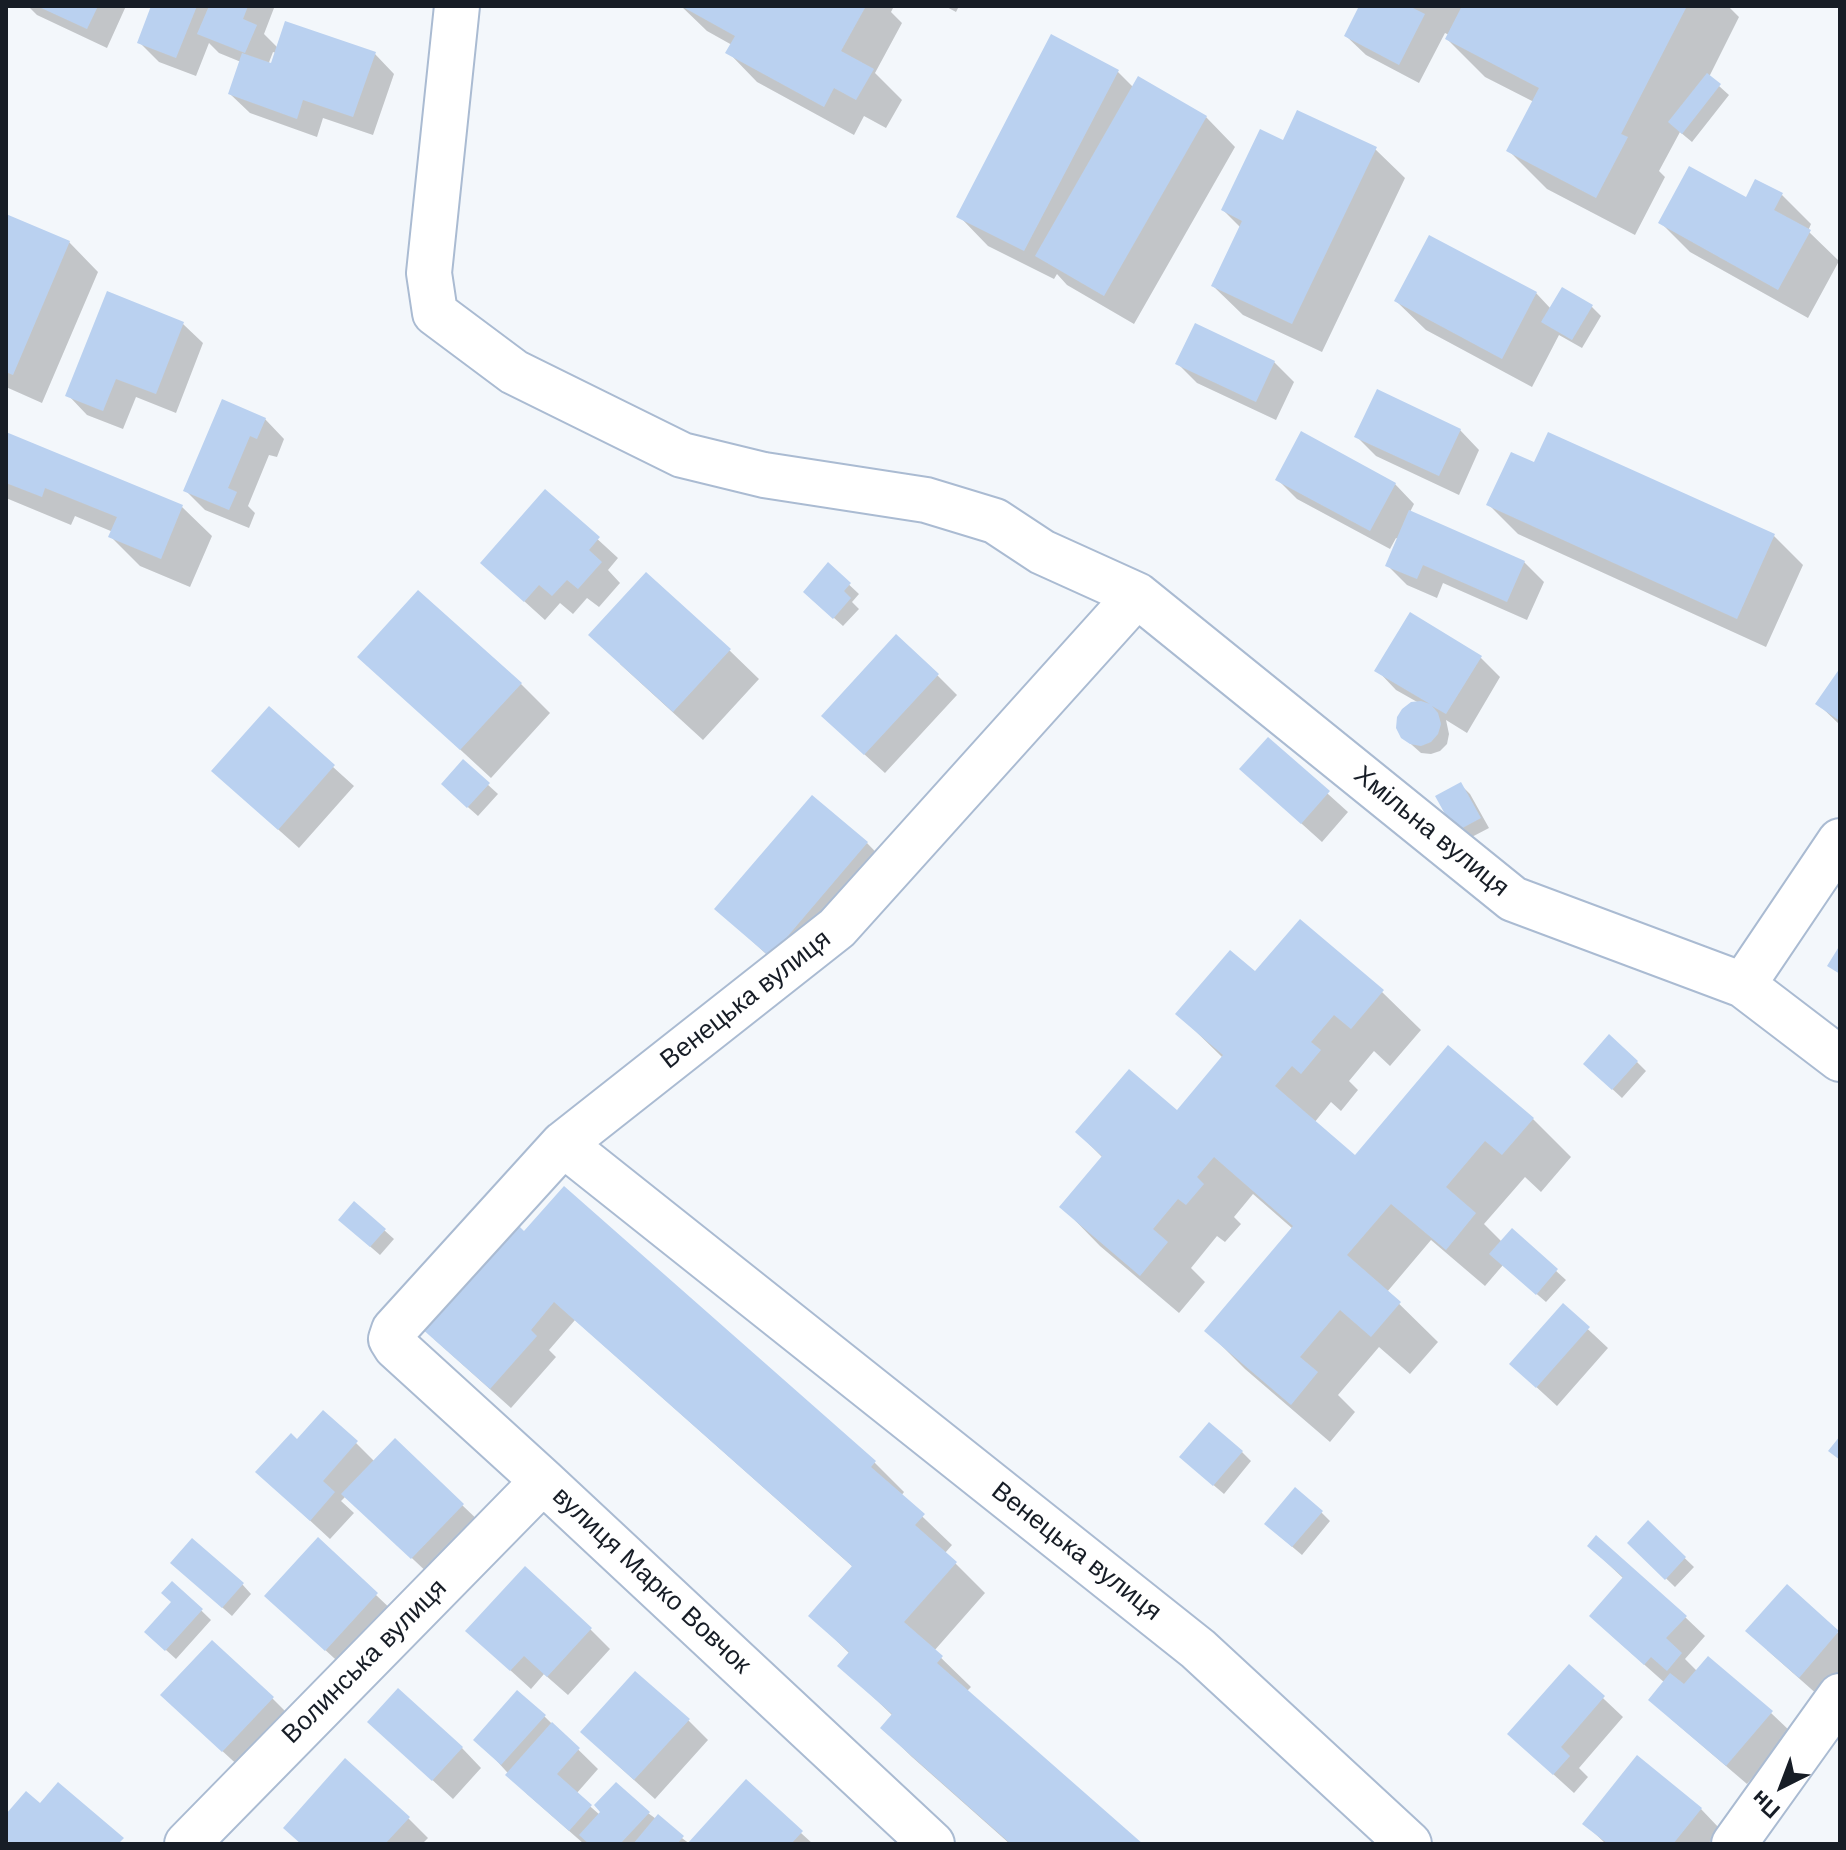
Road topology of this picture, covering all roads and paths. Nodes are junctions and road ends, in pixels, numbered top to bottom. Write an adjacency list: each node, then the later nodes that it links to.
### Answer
1 (457, 6): 2 (street)
2 (1137, 595): 4 (street, Хмільна вулиця); 6 (street, Венецька вулиця)
3 (1840, 841): 4 (street)
4 (1743, 985): 5 (street, Хмільна вулиця)
5 (1840, 1059)
6 (563, 1144): 7 (street, вулиця Марко Вовчок); 11 (street, Венецька вулиця)
7 (543, 1481): 9 (street, Волинська вулиця); 10 (street, вулиця Марко Вовчок)
8 (1840, 1696): 12 (street)
9 (207, 1837)
10 (932, 1844)
11 (1409, 1844)
12 (1734, 1844)

